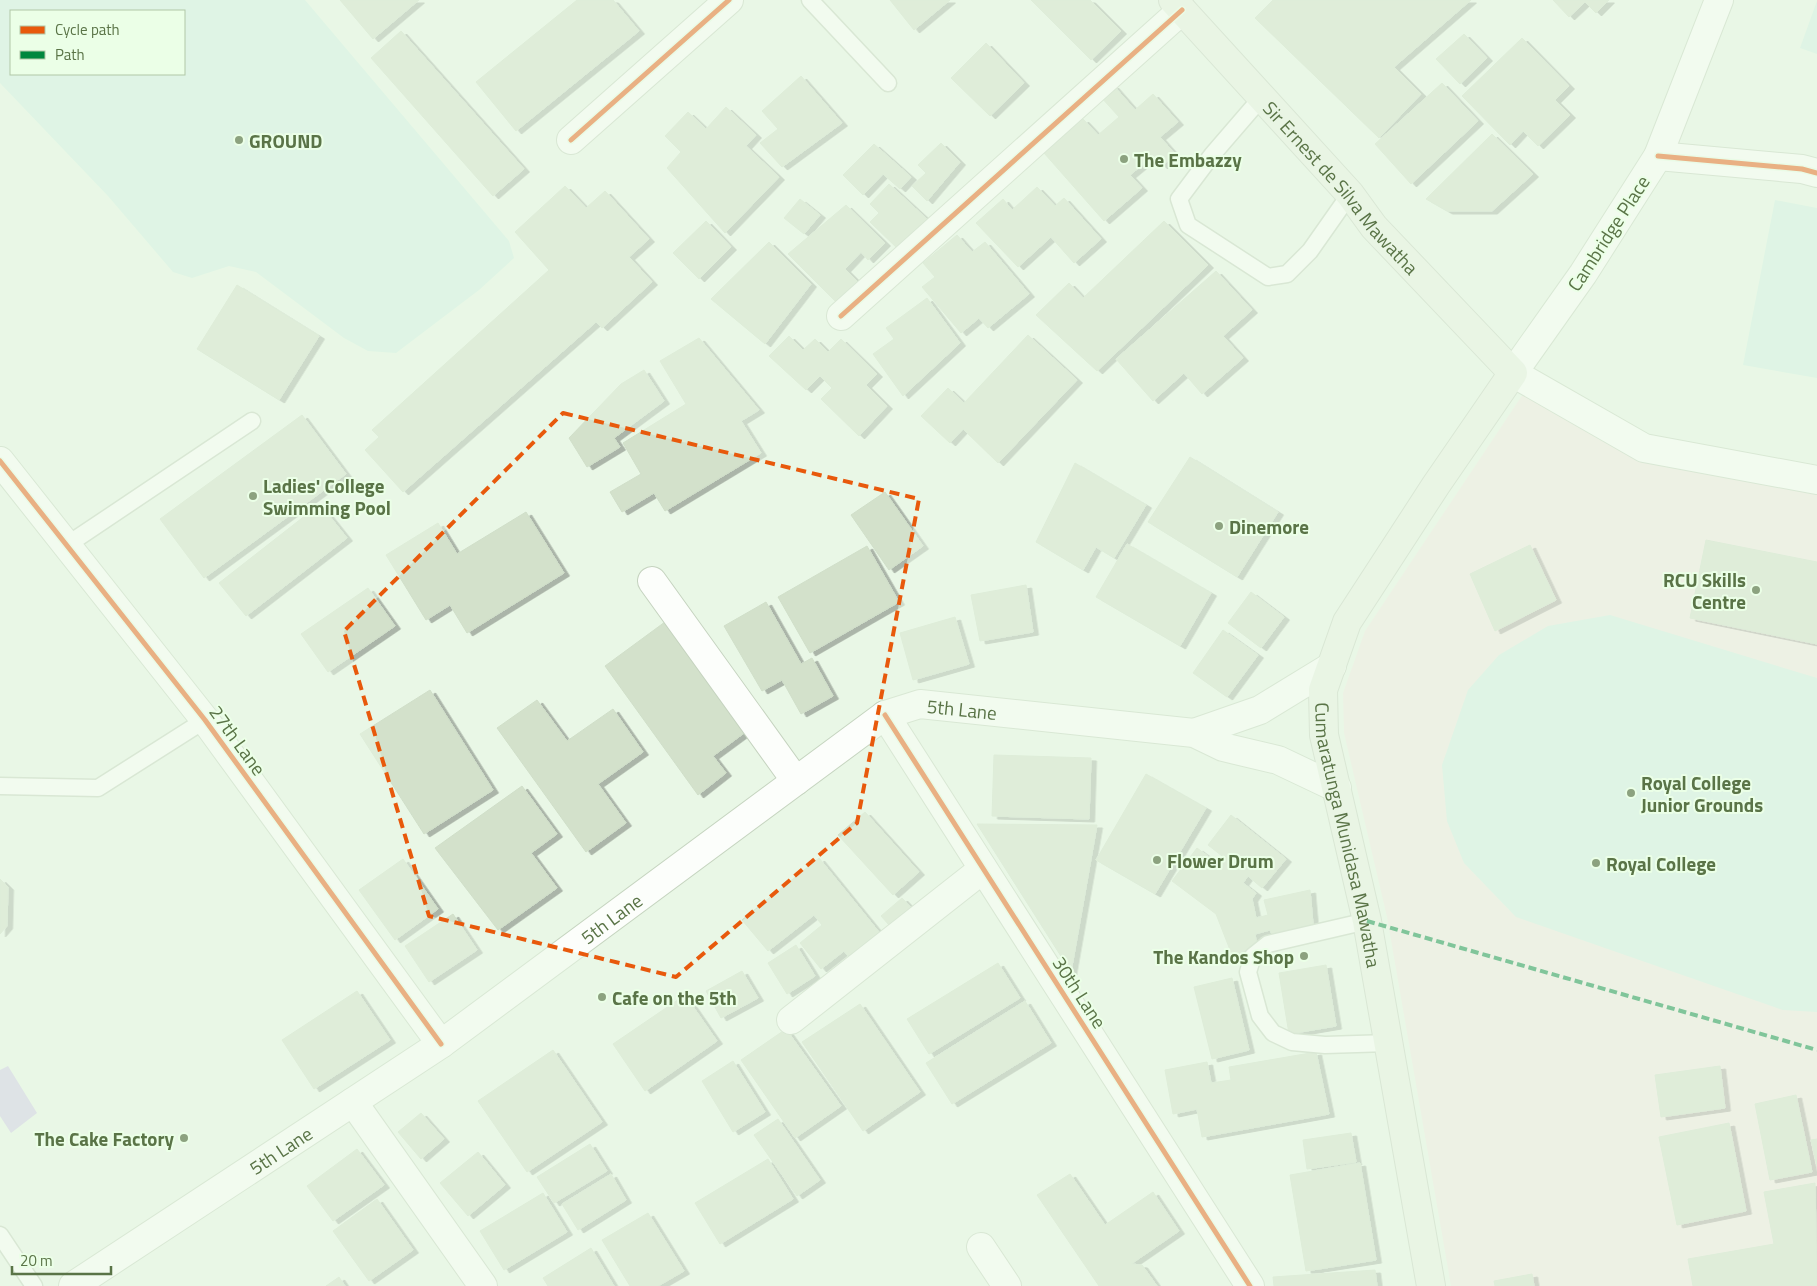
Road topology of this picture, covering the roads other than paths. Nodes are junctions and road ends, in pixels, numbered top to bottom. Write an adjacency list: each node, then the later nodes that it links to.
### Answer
1 (729, 0): 7 (street)
2 (810, 0): 5 (lane)
3 (1719, 0): 8 (street, Cambridge Place)
4 (1177, 5): 6 (highway, Sir Ernest de Silva Mawatha); 11 (street)
5 (888, 83)
6 (1262, 97): 10 (highway, Sir Ernest de Silva Mawatha); 10 (lane)
7 (571, 140)
8 (1658, 156): 9 (street); 12 (street, Cambridge Place)
9 (1817, 173)
10 (1350, 194): 12 (highway, Sir Ernest de Silva Mawatha)
11 (841, 316)
12 (1513, 373): 15 (street); 18 (highway, Cumaratunga Munidasa Mawatha)
13 (252, 421): 16 (lane)
14 (0, 461): 16 (street, 27th Lane)
15 (1817, 480)
16 (67, 546): 20 (street, 27th Lane)
17 (652, 581): 22 (street)
18 (1332, 666): 21 (street, 5th Lane); 24 (highway, Cumaratunga Munidasa Mawatha)
19 (885, 715): 21 (street, 5th Lane); 22 (street, 5th Lane); 25 (street, 30th Lane)
20 (205, 720): 23 (lane); 29 (street, 27th Lane)
21 (1194, 732): 24 (street, 5th Lane)
22 (796, 781): 29 (street, 5th Lane)
23 (0, 786)
24 (1337, 788): 26 (highway, Cumaratunga Munidasa Mawatha)
25 (983, 869): 27 (street); 37 (street, 30th Lane)
26 (1367, 921): 28 (highway, Cumaratunga Munidasa Mawatha); 28 (lane)
27 (791, 1020)
28 (1389, 1043): 38 (highway, Cumaratunga Munidasa Mawatha)
29 (442, 1044): 30 (street, 5th Lane)
30 (353, 1102): 34 (street, 5th Lane); 35 (street)
31 (0, 1235): 33 (lane)
32 (981, 1248): 36 (street)
33 (34, 1286)
34 (73, 1286)
35 (482, 1286)
36 (1007, 1286)
37 (1250, 1286)
38 (1431, 1286)

